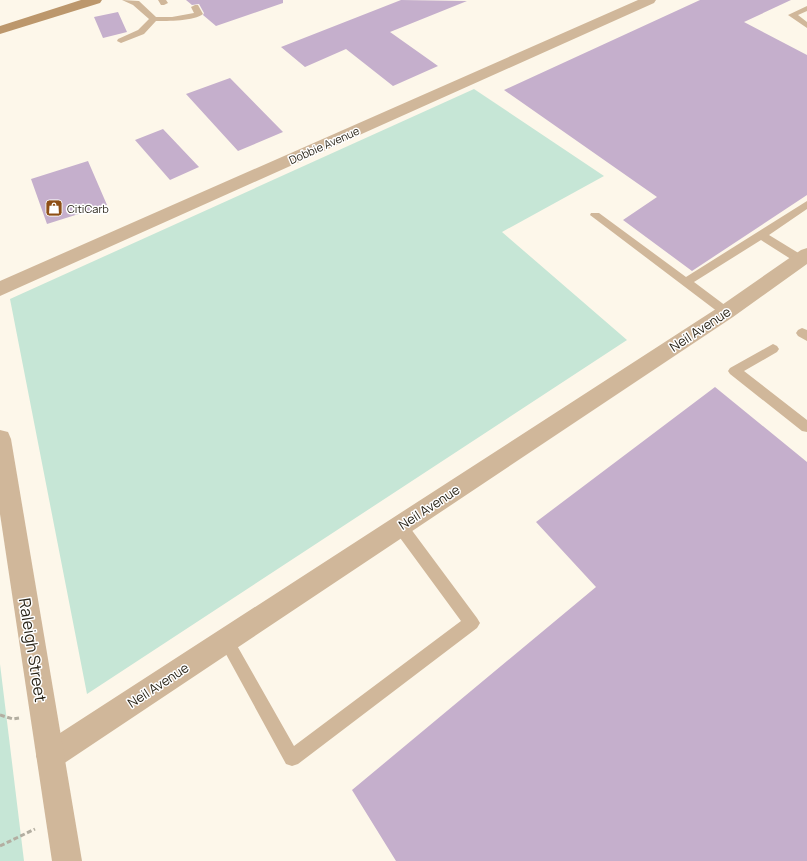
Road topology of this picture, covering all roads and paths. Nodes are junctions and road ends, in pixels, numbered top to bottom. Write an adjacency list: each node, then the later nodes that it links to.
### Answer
1 (95, 0): 10 (main road)
2 (126, 0): 5 (lane)
3 (148, 0): 5 (lane)
4 (649, 0): 17 (street, Dobbie Avenue)
5 (136, 3): 8 (lane)
6 (807, 8): 9 (lane)
7 (197, 10): 8 (lane)
8 (154, 19): 11 (lane)
9 (807, 26)
10 (0, 30)
11 (122, 41)
12 (807, 204): 14 (lane)
13 (595, 215): 16 (lane)
14 (761, 235): 15 (lane); 16 (lane)
15 (804, 258): 18 (street, Neil Avenue)
16 (686, 282): 18 (lane)
17 (0, 289)
18 (726, 312): 22 (street, Neil Avenue)
19 (773, 349): 20 (lane)
20 (807, 427)
21 (0, 439): 24 (street, Raleigh Street)
22 (400, 526): 23 (street, Neil Avenue); 23 (lane)
23 (226, 640): 24 (street, Neil Avenue)
24 (50, 756): 25 (street, Raleigh Street)
25 (60, 817): 26 (path); 27 (street, Raleigh Street)
26 (0, 846)
27 (67, 861)

